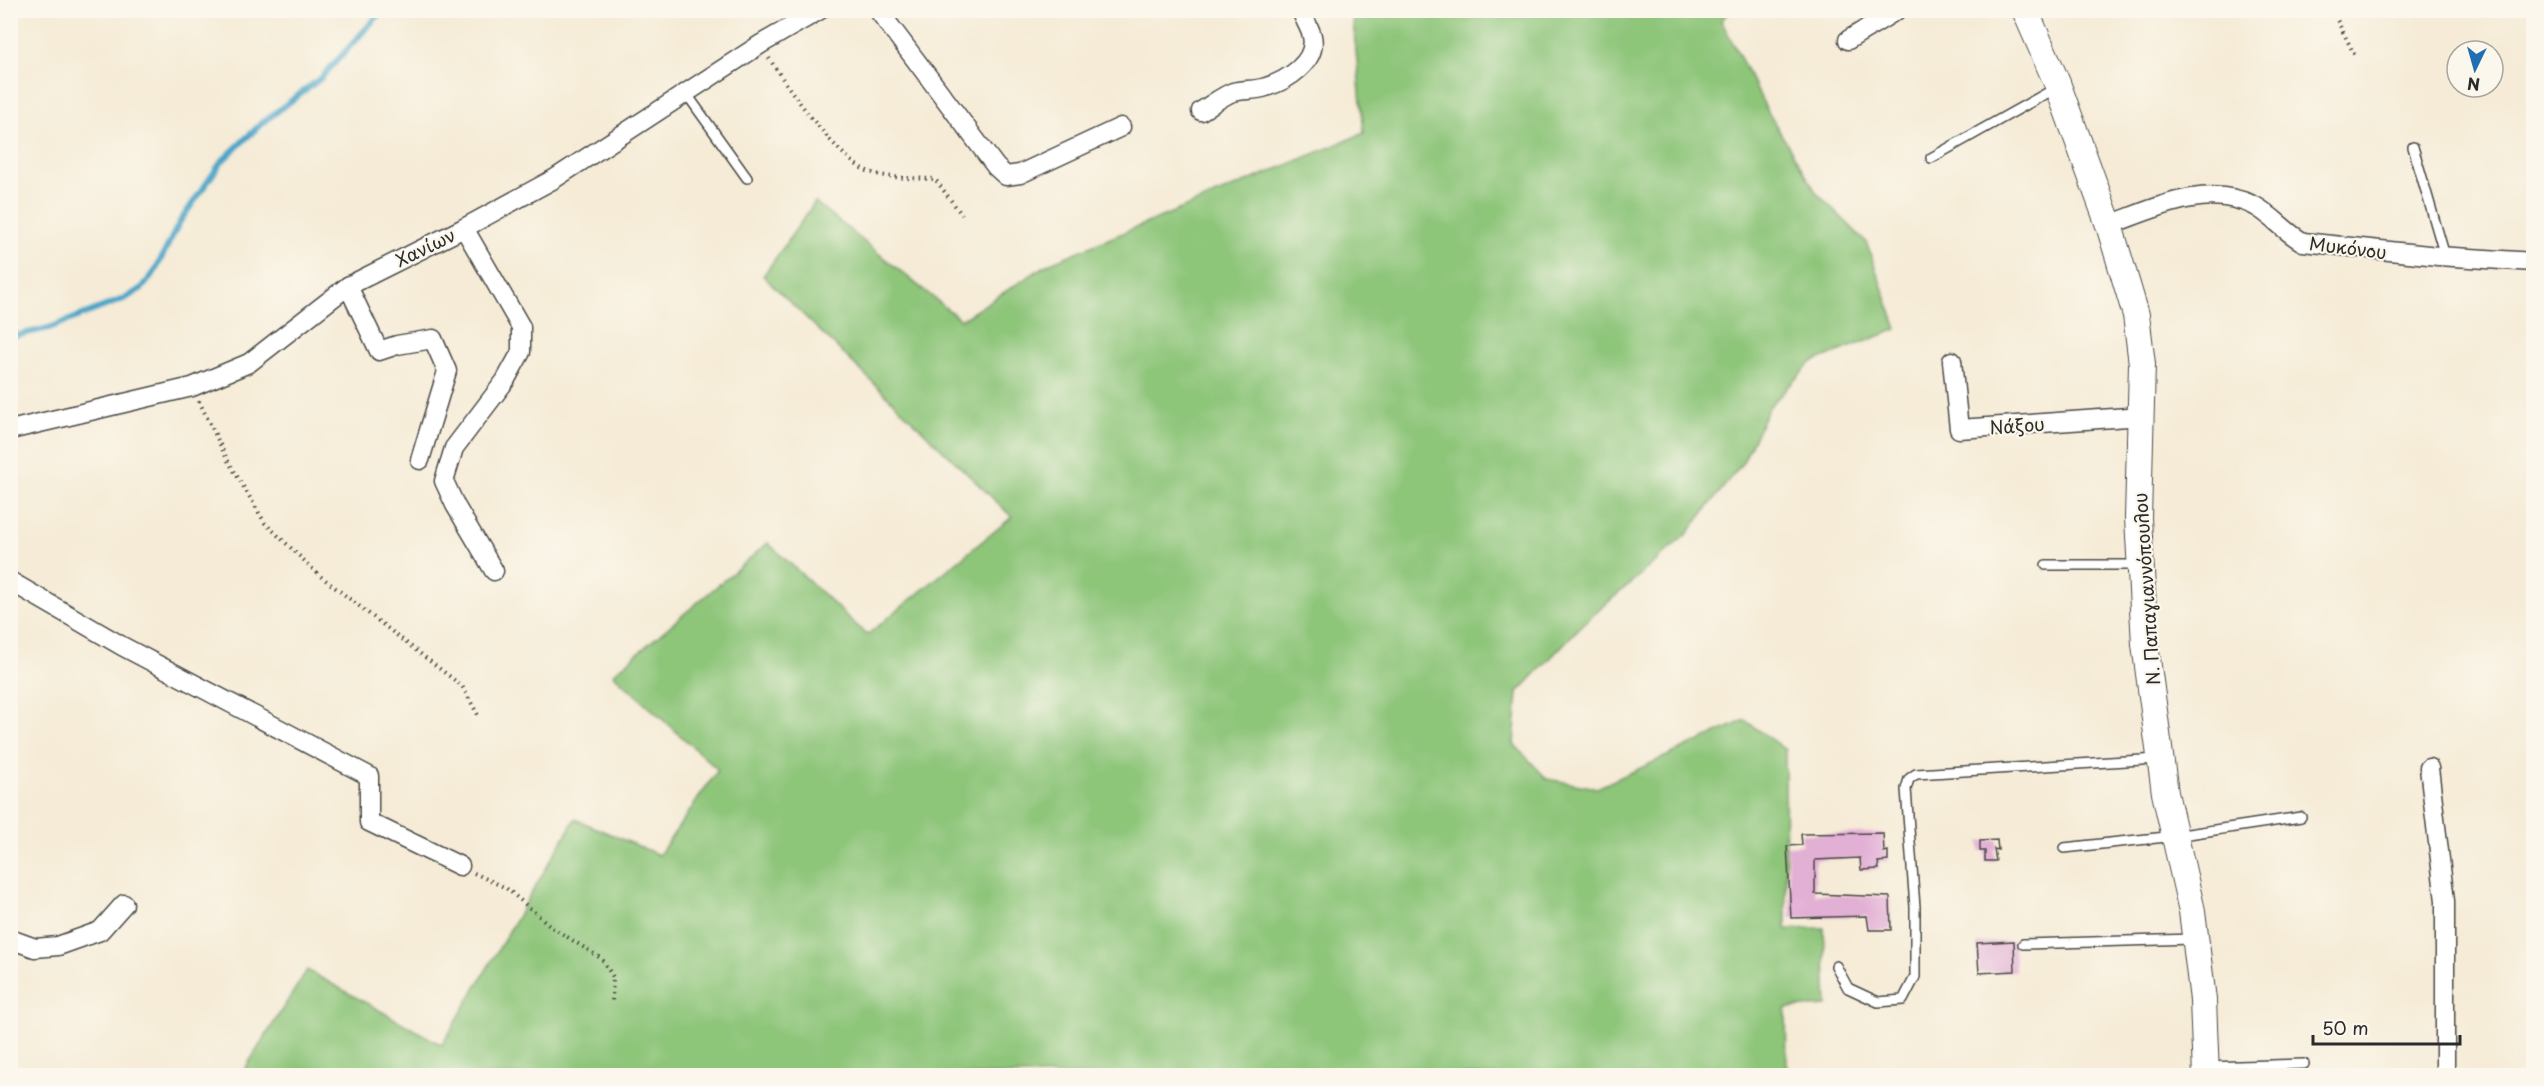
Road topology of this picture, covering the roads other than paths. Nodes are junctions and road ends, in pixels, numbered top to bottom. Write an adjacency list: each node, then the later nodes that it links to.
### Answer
1 (820, 10): 8 (street, Χανίων)
2 (878, 10): 10 (street)
3 (1301, 10): 9 (street)
4 (1897, 10): 6 (street)
5 (2025, 10): 7 (street, Ν. Παπαγιαννόπουλου)
6 (1848, 40)
7 (2058, 87): 12 (lane); 14 (street, Ν. Παπαγιαννόπουλου)
8 (686, 93): 13 (lane); 15 (street, Χανίων)
9 (1201, 111)
10 (1120, 127)
11 (2413, 147): 16 (lane)
12 (1931, 158)
13 (747, 178)
14 (2109, 225): 16 (street, Μυκόνου); 20 (street, Ν. Παπαγιαννόπουλου)
15 (464, 228): 18 (street, Χανίων); 25 (street)
16 (2445, 256): 17 (street, Μυκόνου)
17 (2534, 262)
18 (348, 286): 21 (street, Χανίων); 22 (street)
19 (1952, 361): 20 (street, Νάξου)
20 (2142, 416): 24 (street, Ν. Παπαγιαννόπουλου)
21 (10, 430)
22 (420, 460)
23 (2046, 565): 24 (lane)
24 (2141, 565): 27 (street, Ν. Παπαγιαννόπουλου)
25 (494, 571)
26 (10, 581): 32 (street)
27 (2161, 759): 30 (street, Ν. Παπαγιαννόπουλου); 37 (lane)
28 (2429, 768): 40 (street)
29 (2301, 817): 30 (lane)
30 (2175, 836): 31 (lane); 35 (street, Ν. Παπαγιαννόπουλου)
31 (2064, 848)
32 (460, 866)
33 (124, 904): 34 (street)
34 (10, 939)
35 (2195, 939): 36 (lane); 39 (street, Ν. Παπαγιαννόπουλου)
36 (2024, 944)
37 (1836, 966)
38 (2304, 1064): 39 (lane)
39 (2206, 1072)
40 (2445, 1076)

